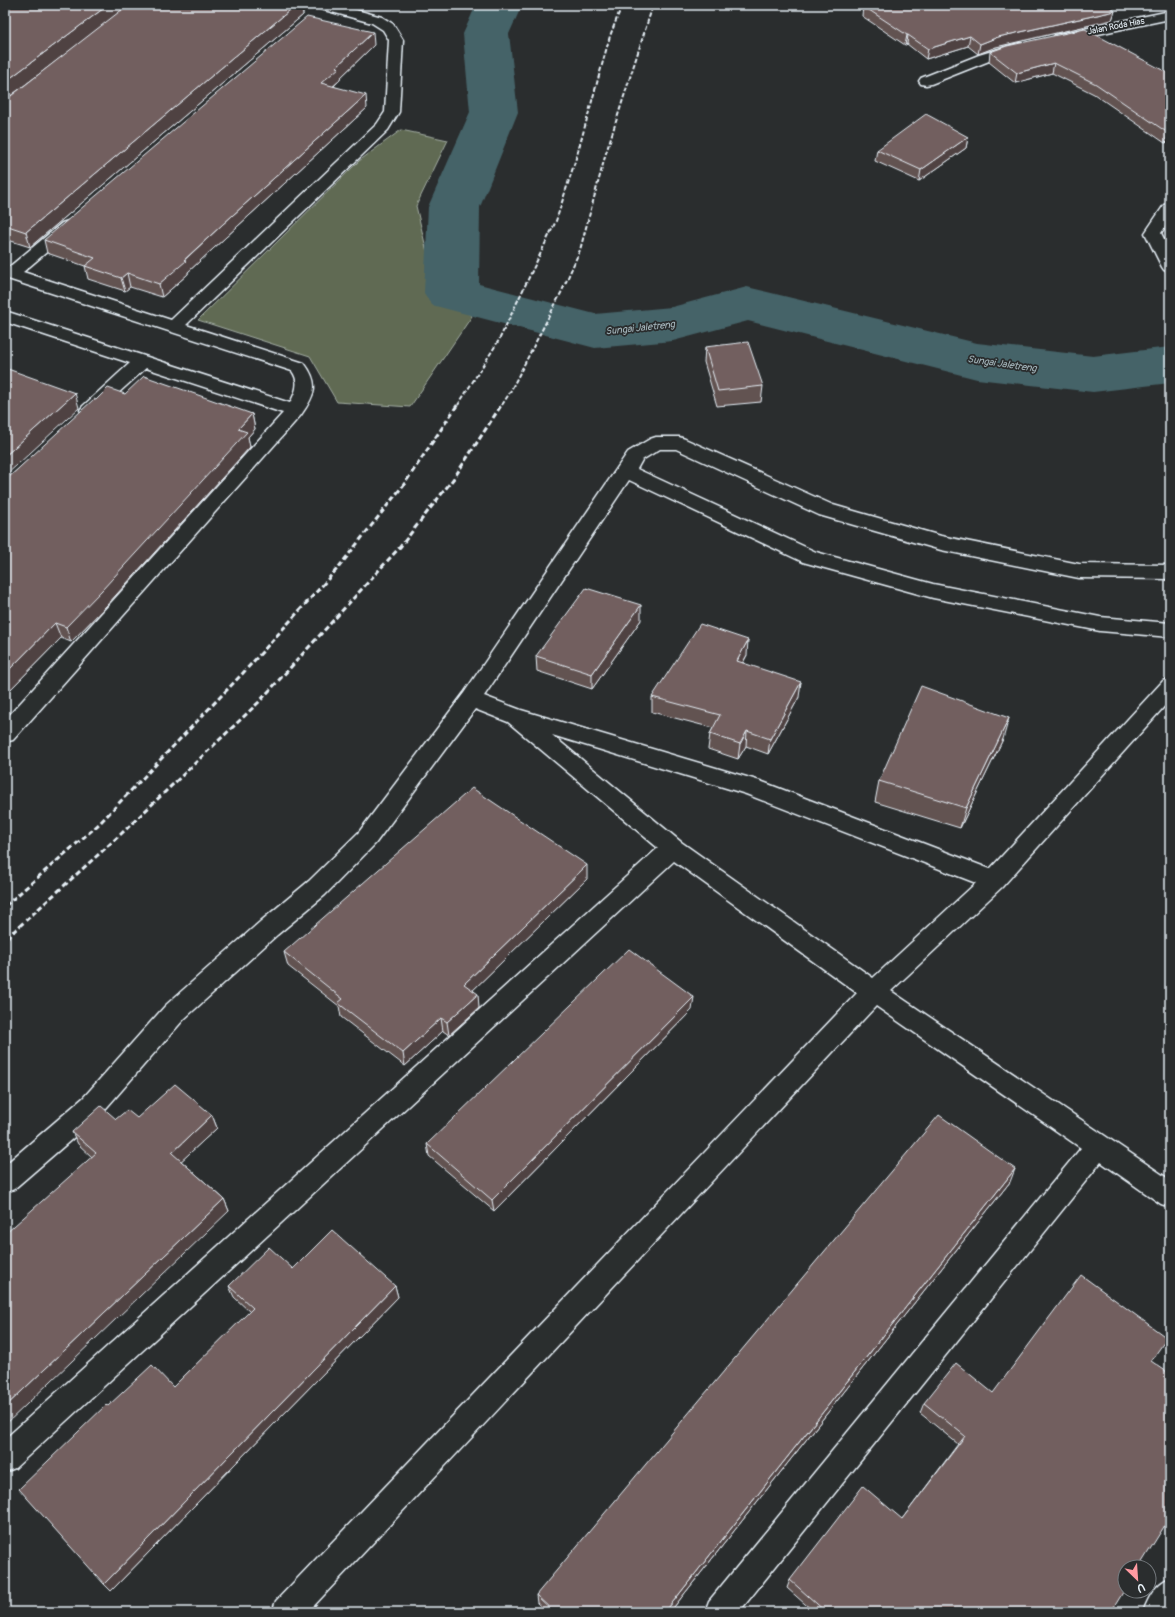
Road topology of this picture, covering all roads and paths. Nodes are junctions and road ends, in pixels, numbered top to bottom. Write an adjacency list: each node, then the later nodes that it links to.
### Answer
1 (320, 9): 11 (street)
2 (1170, 15): 3 (street, Jalan Roda Hias)
3 (1046, 41)
4 (1031, 44): 5 (street)
5 (926, 81)
6 (1170, 208): 8 (street)
7 (77, 218): 9 (street)
8 (1170, 267)
9 (8, 273): 11 (street)
10 (5, 316): 12 (street)
11 (174, 327): 13 (street)
12 (143, 361): 13 (street); 14 (street)
13 (295, 411): 21 (street)
14 (80, 419)
15 (626, 471): 16 (street); 17 (street); 19 (street)
16 (1170, 572)
17 (1170, 630)
18 (1170, 686): 23 (street)
19 (471, 699): 20 (street); 26 (street)
20 (515, 716): 22 (street); 23 (street)
21 (5, 734)
22 (673, 848): 24 (street); 28 (street)
23 (994, 880): 24 (street)
24 (874, 992): 25 (street); 30 (street)
25 (1099, 1145): 27 (street); 31 (street)
26 (5, 1181)
27 (1170, 1194)
28 (5, 1458)
29 (1170, 1593): 32 (street)
30 (287, 1612)
31 (720, 1612)
32 (1158, 1612)

